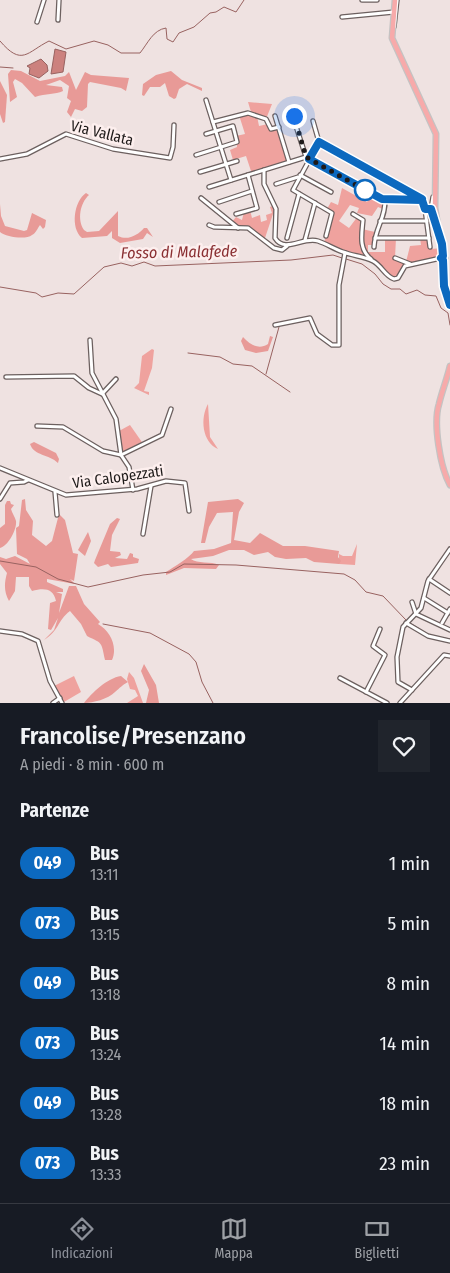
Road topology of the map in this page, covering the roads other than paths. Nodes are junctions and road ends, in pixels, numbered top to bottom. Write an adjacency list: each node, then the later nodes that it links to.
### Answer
1 (44, 0): 9 (street)
2 (59, 0): 8 (street)
3 (362, 0): 4 (street)
4 (377, 0)
5 (396, 0): 6 (main road); 10 (street)
6 (394, 12): 7 (street); 10 (main road)
7 (342, 17)
8 (58, 20)
9 (37, 22)
10 (392, 38): 42 (main road)
11 (206, 100): 15 (street)
12 (276, 116): 17 (street)
13 (303, 118): 23 (street)
14 (313, 121): 20 (street)
15 (213, 122): 17 (street); 18 (street)
16 (174, 125): 24 (street, Via Vallata)
17 (279, 126): 26 (street)
18 (216, 131): 19 (street); 21 (street); 21 (street)
19 (206, 134)
20 (319, 142): 23 (street); 39 (street)
21 (221, 148): 22 (street); 27 (street)
22 (196, 155)
23 (307, 158): 26 (street); 31 (street); 40 (street)
24 (0, 159)
25 (237, 160): 27 (street)
26 (289, 162): 28 (street)
27 (226, 164): 29 (street); 32 (street)
28 (264, 170): 30 (street); 58 (street)
29 (200, 172)
30 (248, 175): 32 (street); 35 (street)
31 (299, 176): 33 (street); 36 (street); 37 (street)
32 (231, 180): 34 (street)
33 (276, 184)
34 (209, 187)
35 (252, 191): 41 (street); 46 (street)
36 (331, 192)
37 (299, 194): 43 (street); 54 (street)
38 (201, 198): 51 (street)
39 (419, 198): 40 (street); 44 (street)
40 (385, 199): 48 (street)
41 (219, 202)
42 (433, 202): 45 (street); 52 (main road)
43 (315, 203): 53 (street); 57 (street)
44 (425, 209): 45 (street); 49 (street)
45 (431, 209): 52 (street)
46 (236, 214)
47 (353, 214): 64 (street)
48 (380, 221): 49 (street); 55 (street)
49 (427, 221): 56 (street)
50 (209, 224): 51 (street)
51 (239, 229): 58 (street)
52 (439, 234): 63 (main road)
53 (326, 236)
54 (288, 238)
55 (374, 238): 56 (street); 59 (street)
56 (429, 238): 60 (street)
57 (305, 240): 58 (street); 61 (street)
58 (288, 246)
59 (374, 247)
60 (430, 247)
61 (344, 256): 64 (street); 67 (street)
62 (395, 258): 65 (street)
63 (442, 258): 65 (street); 66 (main road)
64 (375, 262): 65 (street)
65 (411, 264)
66 (450, 305)
67 (275, 325)
68 (90, 340): 72 (street)
69 (450, 366): 79 (main road)
70 (6, 377): 72 (street)
71 (116, 379): 72 (street)
72 (102, 394): 75 (street)
73 (171, 409): 75 (street)
74 (37, 426): 75 (street)
75 (121, 455): 80 (street)
76 (0, 468): 77 (street, Via Calopezzati)
77 (28, 480): 81 (street, Via Calopezzati); 82 (street)
78 (151, 485): 80 (street, Via Calopezzati); 83 (street, Via Calopezzati); 85 (street)
79 (450, 485)
80 (133, 490): 81 (street, Via Calopezzati)
81 (55, 492): 84 (street)
82 (0, 499)
83 (189, 511)
84 (57, 515)
85 (143, 534)
86 (450, 549): 87 (street)
87 (429, 579): 88 (street); 89 (street)
88 (449, 592)
89 (424, 598): 91 (street); 92 (street)
90 (412, 602): 92 (street)
91 (449, 611): 94 (street)
92 (416, 614): 93 (street); 96 (street)
93 (407, 622): 98 (street); 101 (street)
94 (442, 623)
95 (380, 629): 102 (street)
96 (450, 630)
97 (0, 631): 103 (street)
98 (450, 641)
99 (450, 656): 101 (street)
100 (340, 678): 102 (street)
101 (412, 690): 107 (street)
102 (366, 692): 106 (street)
103 (60, 698): 104 (street); 105 (street)
104 (53, 703)
105 (62, 703)
106 (386, 703)
107 (400, 703)

